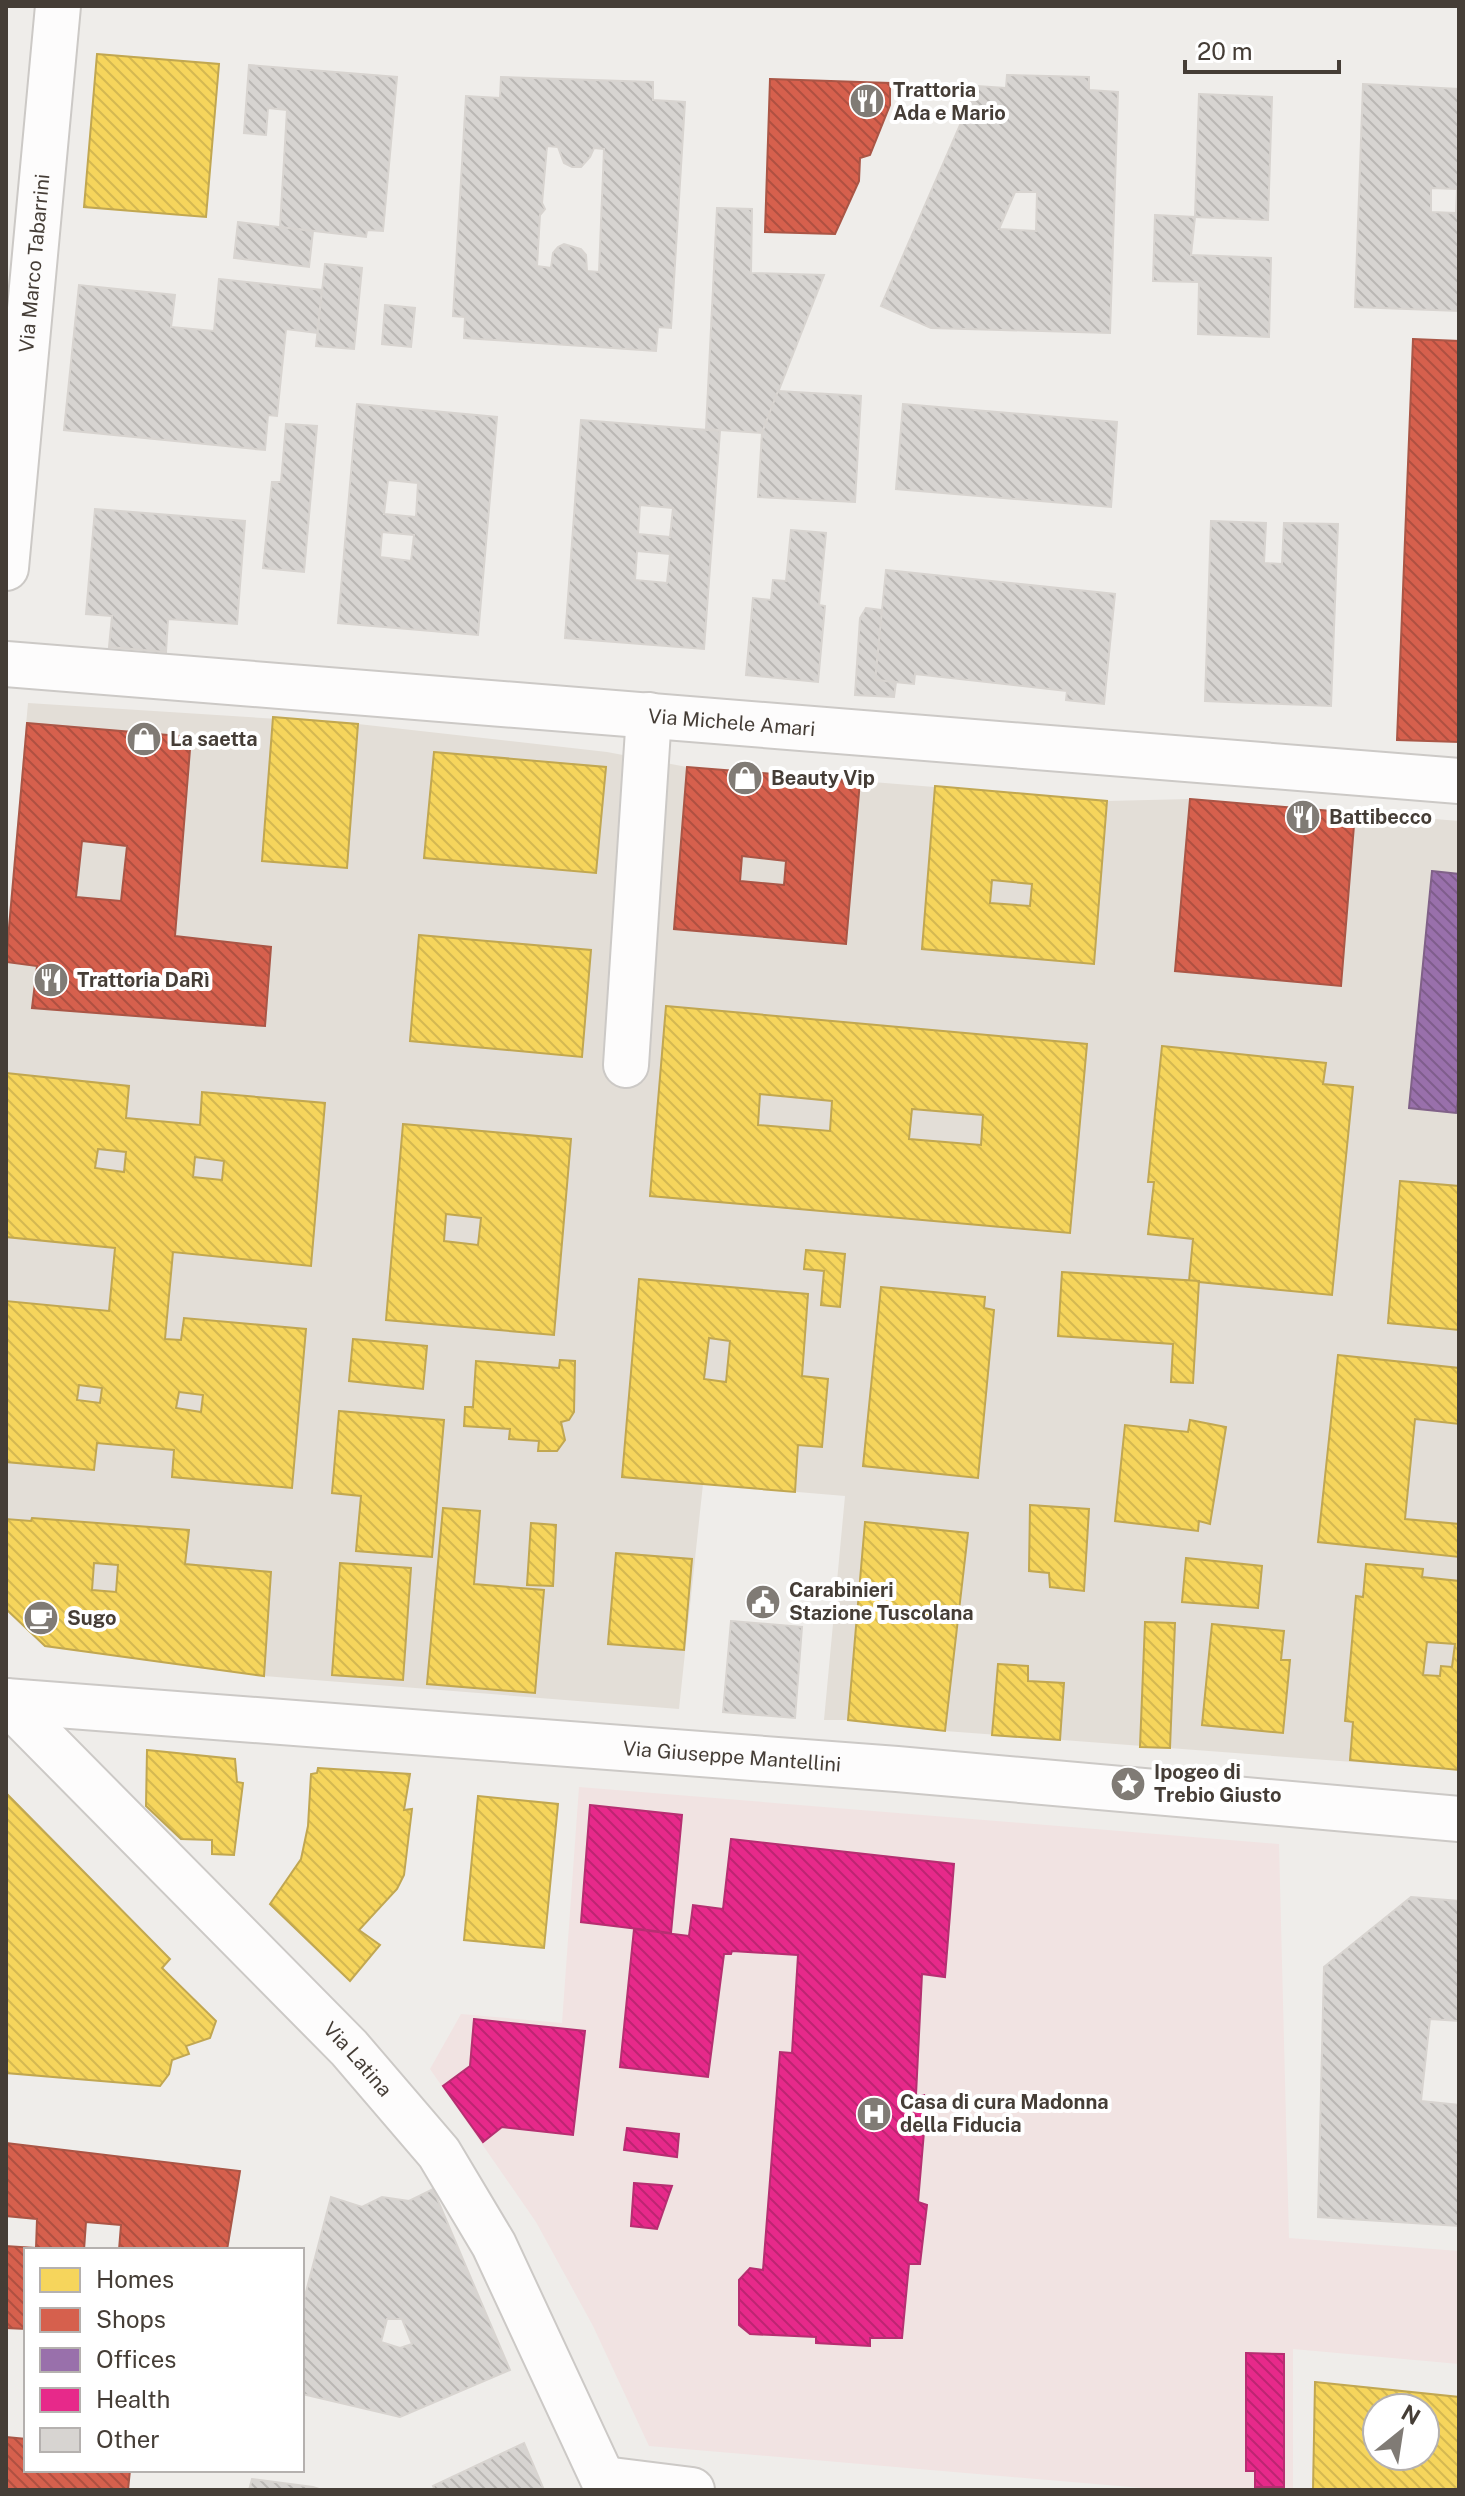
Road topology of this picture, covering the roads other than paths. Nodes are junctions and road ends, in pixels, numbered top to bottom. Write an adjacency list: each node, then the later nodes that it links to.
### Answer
1 (58, 6): 2 (street, Via Marco Tabarrini)
2 (6, 568)
3 (6, 664): 4 (street, Via Michele Amari)
4 (649, 715): 5 (street, Via Michele Amari); 6 (street)
5 (1459, 781)
6 (626, 1065)
7 (6, 1701): 8 (street, Via Giuseppe Mantellini); 9 (street, Via Latina)
8 (1459, 1819)
9 (606, 2485): 10 (street)
10 (692, 2490)

